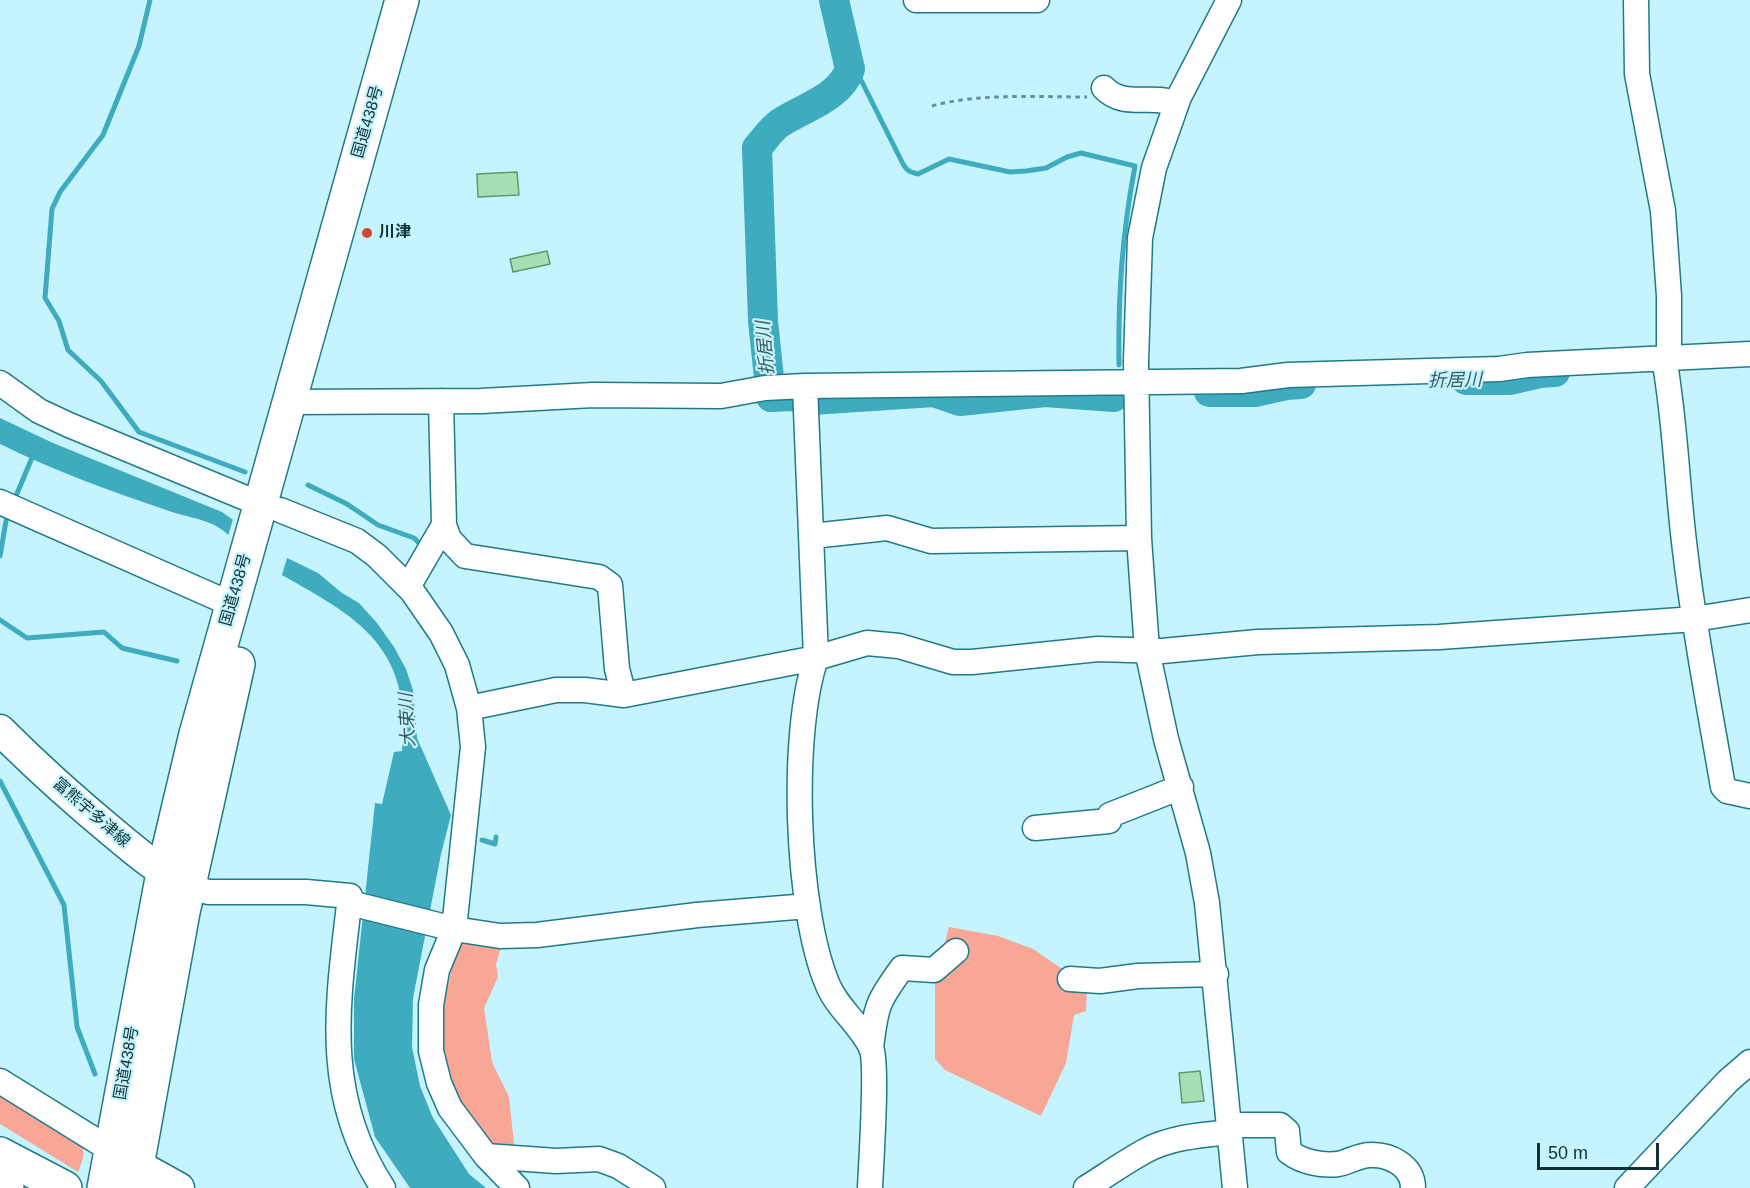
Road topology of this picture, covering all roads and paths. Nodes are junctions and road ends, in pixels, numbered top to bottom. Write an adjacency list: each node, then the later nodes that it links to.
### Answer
1 (402, 0): 18 (highway, 国道438号)
2 (422, 0): 18 (highway, 国道438号)
3 (916, 0): 4 (street)
4 (1037, 0)
5 (1229, 0): 8 (street)
6 (1636, 0): 13 (street)
7 (1108, 92): 8 (street); 9 (path)
8 (1176, 104): 15 (street)
9 (932, 106)
10 (368, 233): 11 (path)
11 (374, 234)
12 (1750, 354): 13 (street)
13 (1666, 363): 15 (street); 27 (street)
14 (0, 383): 20 (street)
15 (1136, 383): 16 (street); 23 (street)
16 (805, 395): 17 (street); 22 (street)
17 (441, 401): 18 (street); 21 (street)
18 (299, 403): 20 (highway, 国道438号)
19 (0, 502): 25 (street)
20 (269, 510): 24 (street); 25 (highway, 国道438号)
21 (444, 525): 24 (street); 30 (street)
22 (812, 536): 23 (street); 29 (street)
23 (1139, 538): 28 (street)
24 (408, 587): 31 (street)
25 (239, 602): 36 (highway, 国道438号)
26 (1750, 610): 27 (street)
27 (1695, 618): 28 (street); 34 (street)
28 (1147, 650): 29 (street); 33 (street)
29 (816, 658): 30 (street); 38 (street)
30 (624, 695): 31 (street)
31 (469, 708): 39 (street)
32 (0, 730): 36 (main road, 富熊宇多津線)
33 (1181, 787): 35 (street); 41 (street)
34 (1750, 796)
35 (1035, 828)
36 (176, 879): 37 (street); 49 (highway, 国道438号)
37 (352, 904): 39 (street); 55 (street)
38 (808, 906): 39 (street); 43 (street)
39 (445, 926): 48 (street)
40 (956, 951): 43 (street)
41 (1216, 974): 42 (street); 46 (street)
42 (1070, 979)
43 (871, 1048): 58 (street)
44 (1750, 1062): 62 (street)
45 (0, 1081): 49 (street)
46 (1231, 1129): 59 (street); 60 (street); 61 (street)
47 (0, 1154): 52 (highway)
48 (486, 1156): 56 (street); 57 (street)
49 (127, 1167): 53 (highway, 国道438号); 54 (main road)
50 (0, 1184): 51 (highway)
51 (7, 1188)
52 (65, 1188)
53 (104, 1188)
54 (179, 1188)
55 (383, 1188)
56 (517, 1188)
57 (653, 1188)
58 (870, 1188)
59 (1086, 1188)
60 (1236, 1188)
61 (1413, 1188)
62 (1627, 1188)

